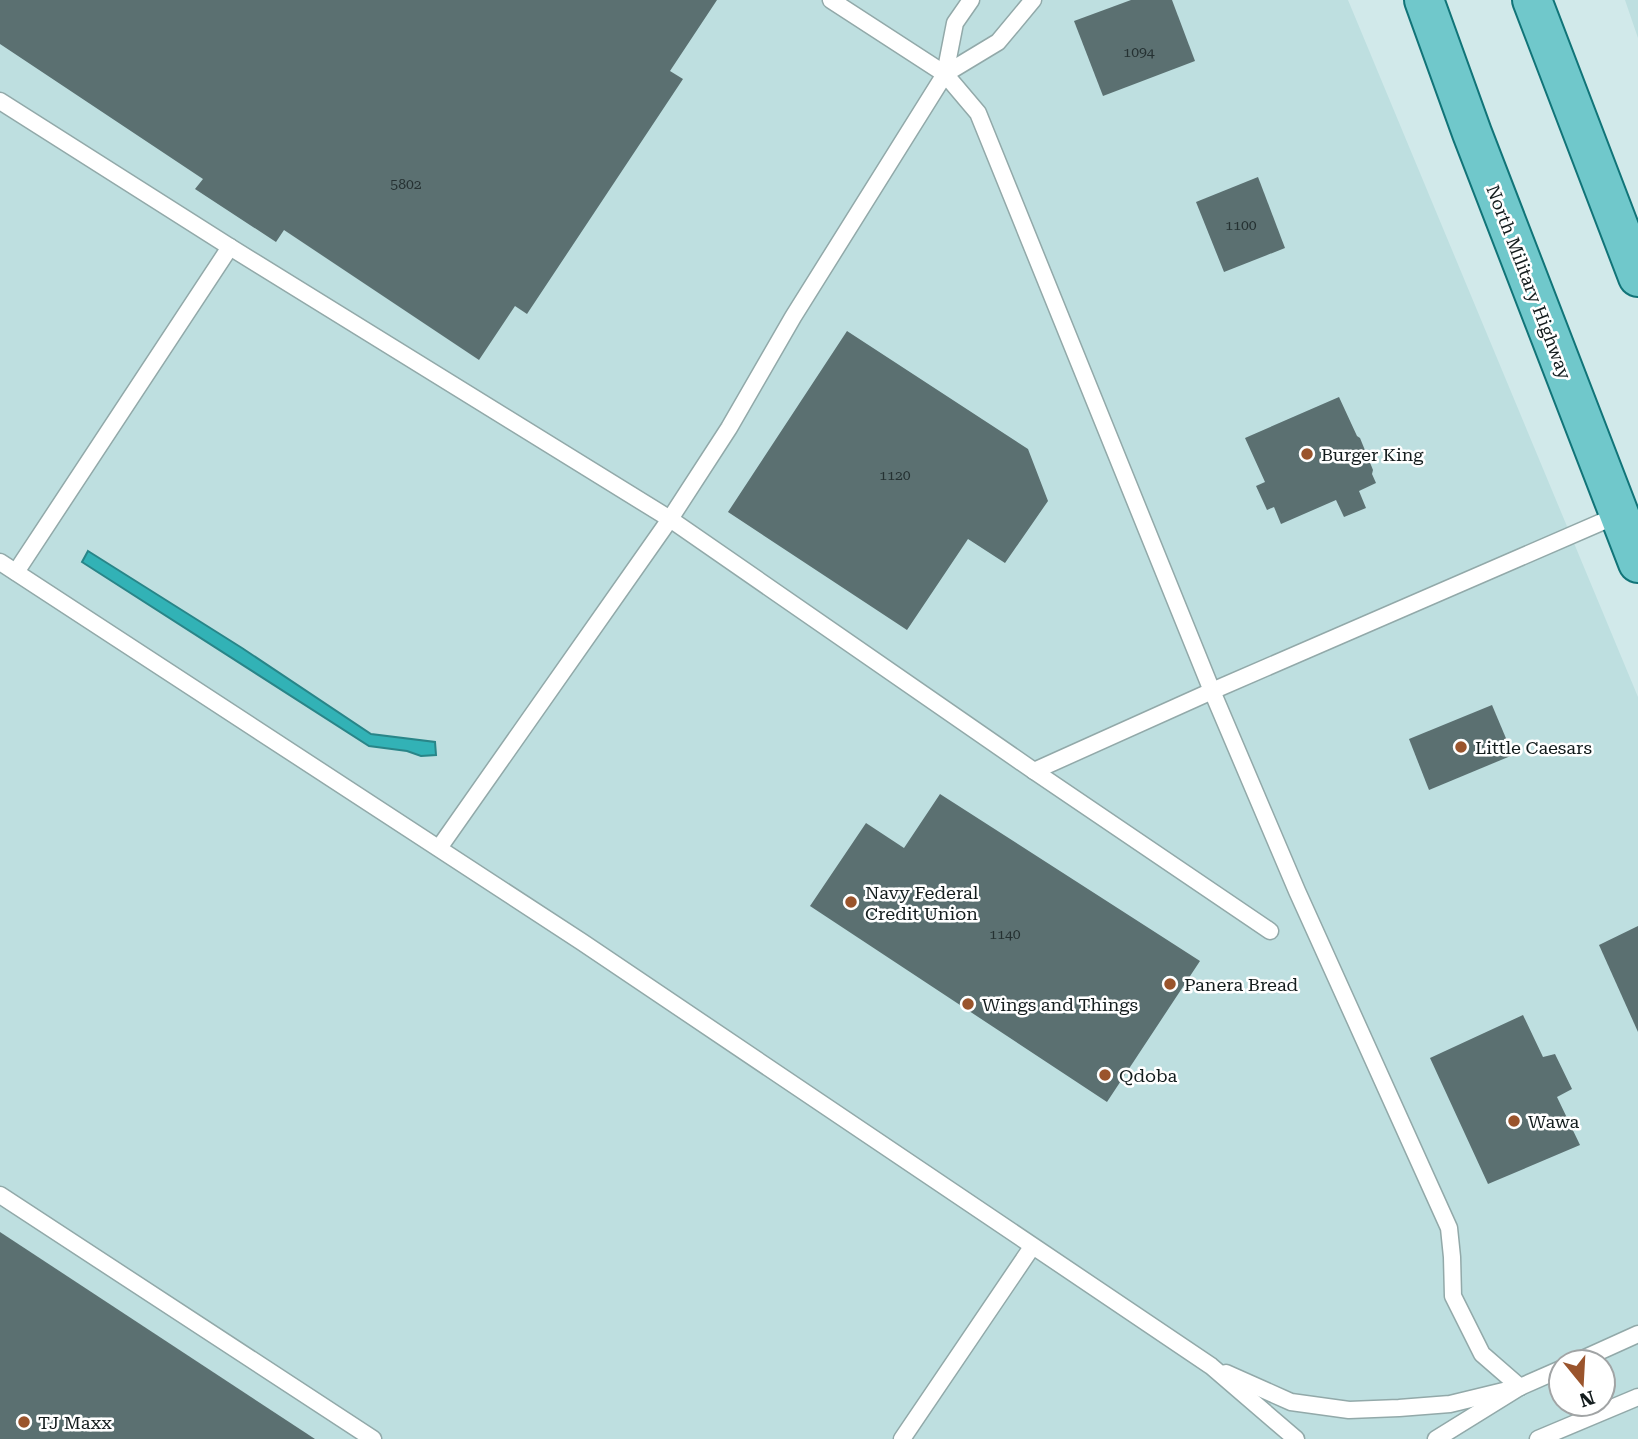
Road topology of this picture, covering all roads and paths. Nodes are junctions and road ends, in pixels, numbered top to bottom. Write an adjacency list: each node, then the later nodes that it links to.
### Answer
1 (831, 0): 6 (lane)
2 (971, 0): 6 (lane)
3 (1033, 0): 6 (lane)
4 (1424, 0): 10 (main road, North Military Highway)
5 (1532, 0): 9 (main road)
6 (945, 74): 11 (lane); 15 (lane)
7 (0, 100): 8 (lane)
8 (230, 247): 11 (lane); 14 (lane)
9 (1638, 277)
10 (1618, 516): 13 (main road, North Military Highway); 15 (lane)
11 (670, 519): 16 (lane); 17 (lane)
12 (0, 562): 14 (lane)
13 (1638, 563)
14 (16, 572): 17 (lane)
15 (1212, 691): 16 (lane); 25 (lane)
16 (1034, 771): 18 (lane)
17 (439, 848): 20 (lane)
18 (1270, 931)
19 (0, 1195): 27 (lane)
20 (1032, 1247): 23 (lane); 28 (lane)
21 (1638, 1334): 22 (lane)
22 (1607, 1348)
23 (1211, 1366): 25 (lane); 29 (lane)
24 (1547, 1375): 25 (lane)
25 (1520, 1387): 30 (lane)
26 (1638, 1397): 31 (lane)
27 (373, 1439)
28 (902, 1439)
29 (1296, 1439)
30 (1436, 1439)
31 (1538, 1439)

